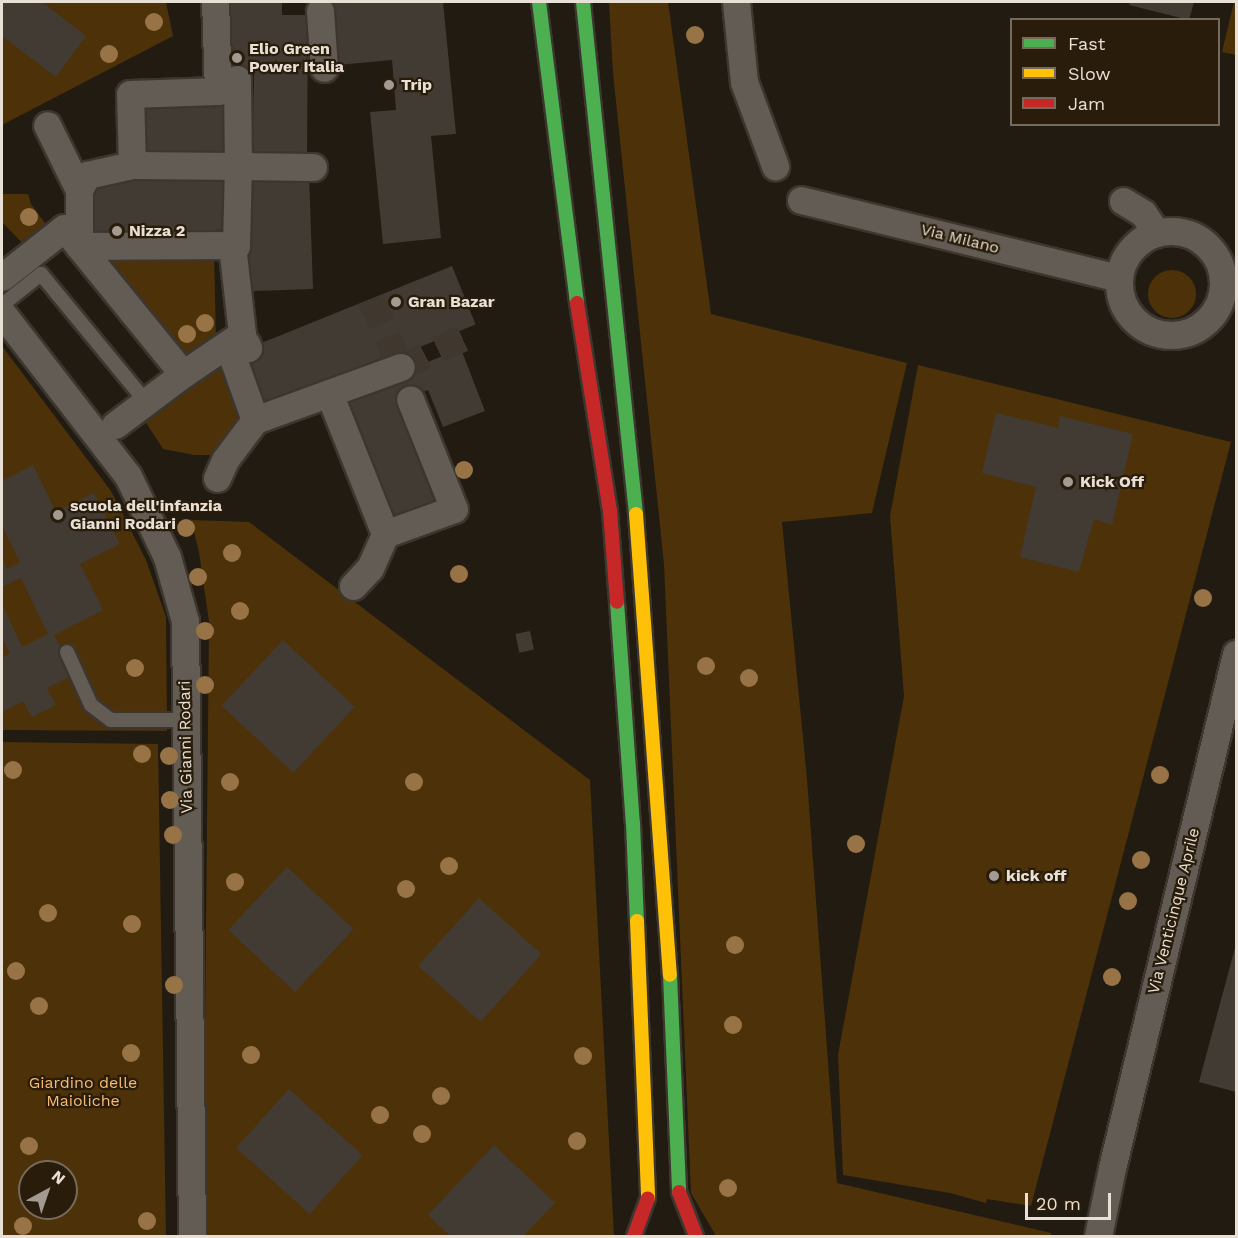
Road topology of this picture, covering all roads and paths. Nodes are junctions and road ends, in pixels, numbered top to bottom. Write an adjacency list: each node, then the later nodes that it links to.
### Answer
1 (215, 2): 7 (street)
2 (538, 2): 40 (main road)
3 (582, 2): 39 (main road)
4 (736, 2): 11 (street)
5 (320, 11): 6 (street)
6 (324, 68)
7 (230, 87): 9 (street); 10 (street)
8 (47, 125): 13 (street)
9 (132, 165): 10 (street); 13 (street)
10 (238, 166): 12 (street); 17 (street)
11 (775, 166)
12 (313, 167)
13 (79, 190): 18 (street)
14 (801, 200): 20 (street, Via Milano)
15 (1123, 201): 16 (street)
16 (1153, 234): 20 (street); 22 (street)
17 (232, 245): 18 (street); 24 (street)
18 (79, 246): 19 (street); 26 (street)
19 (2, 278)
20 (1119, 278): 22 (street)
21 (2, 305): 29 (lane)
22 (1228, 306)
23 (2, 313): 37 (street, Via Gianni Rodari)
24 (242, 334): 26 (street); 30 (street)
25 (401, 367): 27 (street)
26 (183, 374): 29 (street)
27 (330, 393): 30 (street); 33 (street)
28 (410, 399): 33 (street)
29 (146, 402): 31 (street)
30 (255, 420): 32 (street)
31 (115, 425)
32 (217, 478)
33 (386, 534): 34 (street)
34 (353, 586)
35 (67, 652): 37 (lane)
36 (1236, 654): 38 (street, Via Venticinque Aprile)
37 (186, 720): 41 (street, Via Gianni Rodari)
38 (1112, 1168): 46 (street, Via Venticinque Aprile); 47 (street, Via Venticinque Aprile)
39 (679, 1192): 44 (main road); 45 (main road)
40 (648, 1198): 42 (main road); 43 (main road)
41 (192, 1236)
42 (634, 1236)
43 (648, 1236)
44 (680, 1236)
45 (696, 1236)
46 (1083, 1236)
47 (1098, 1236)

